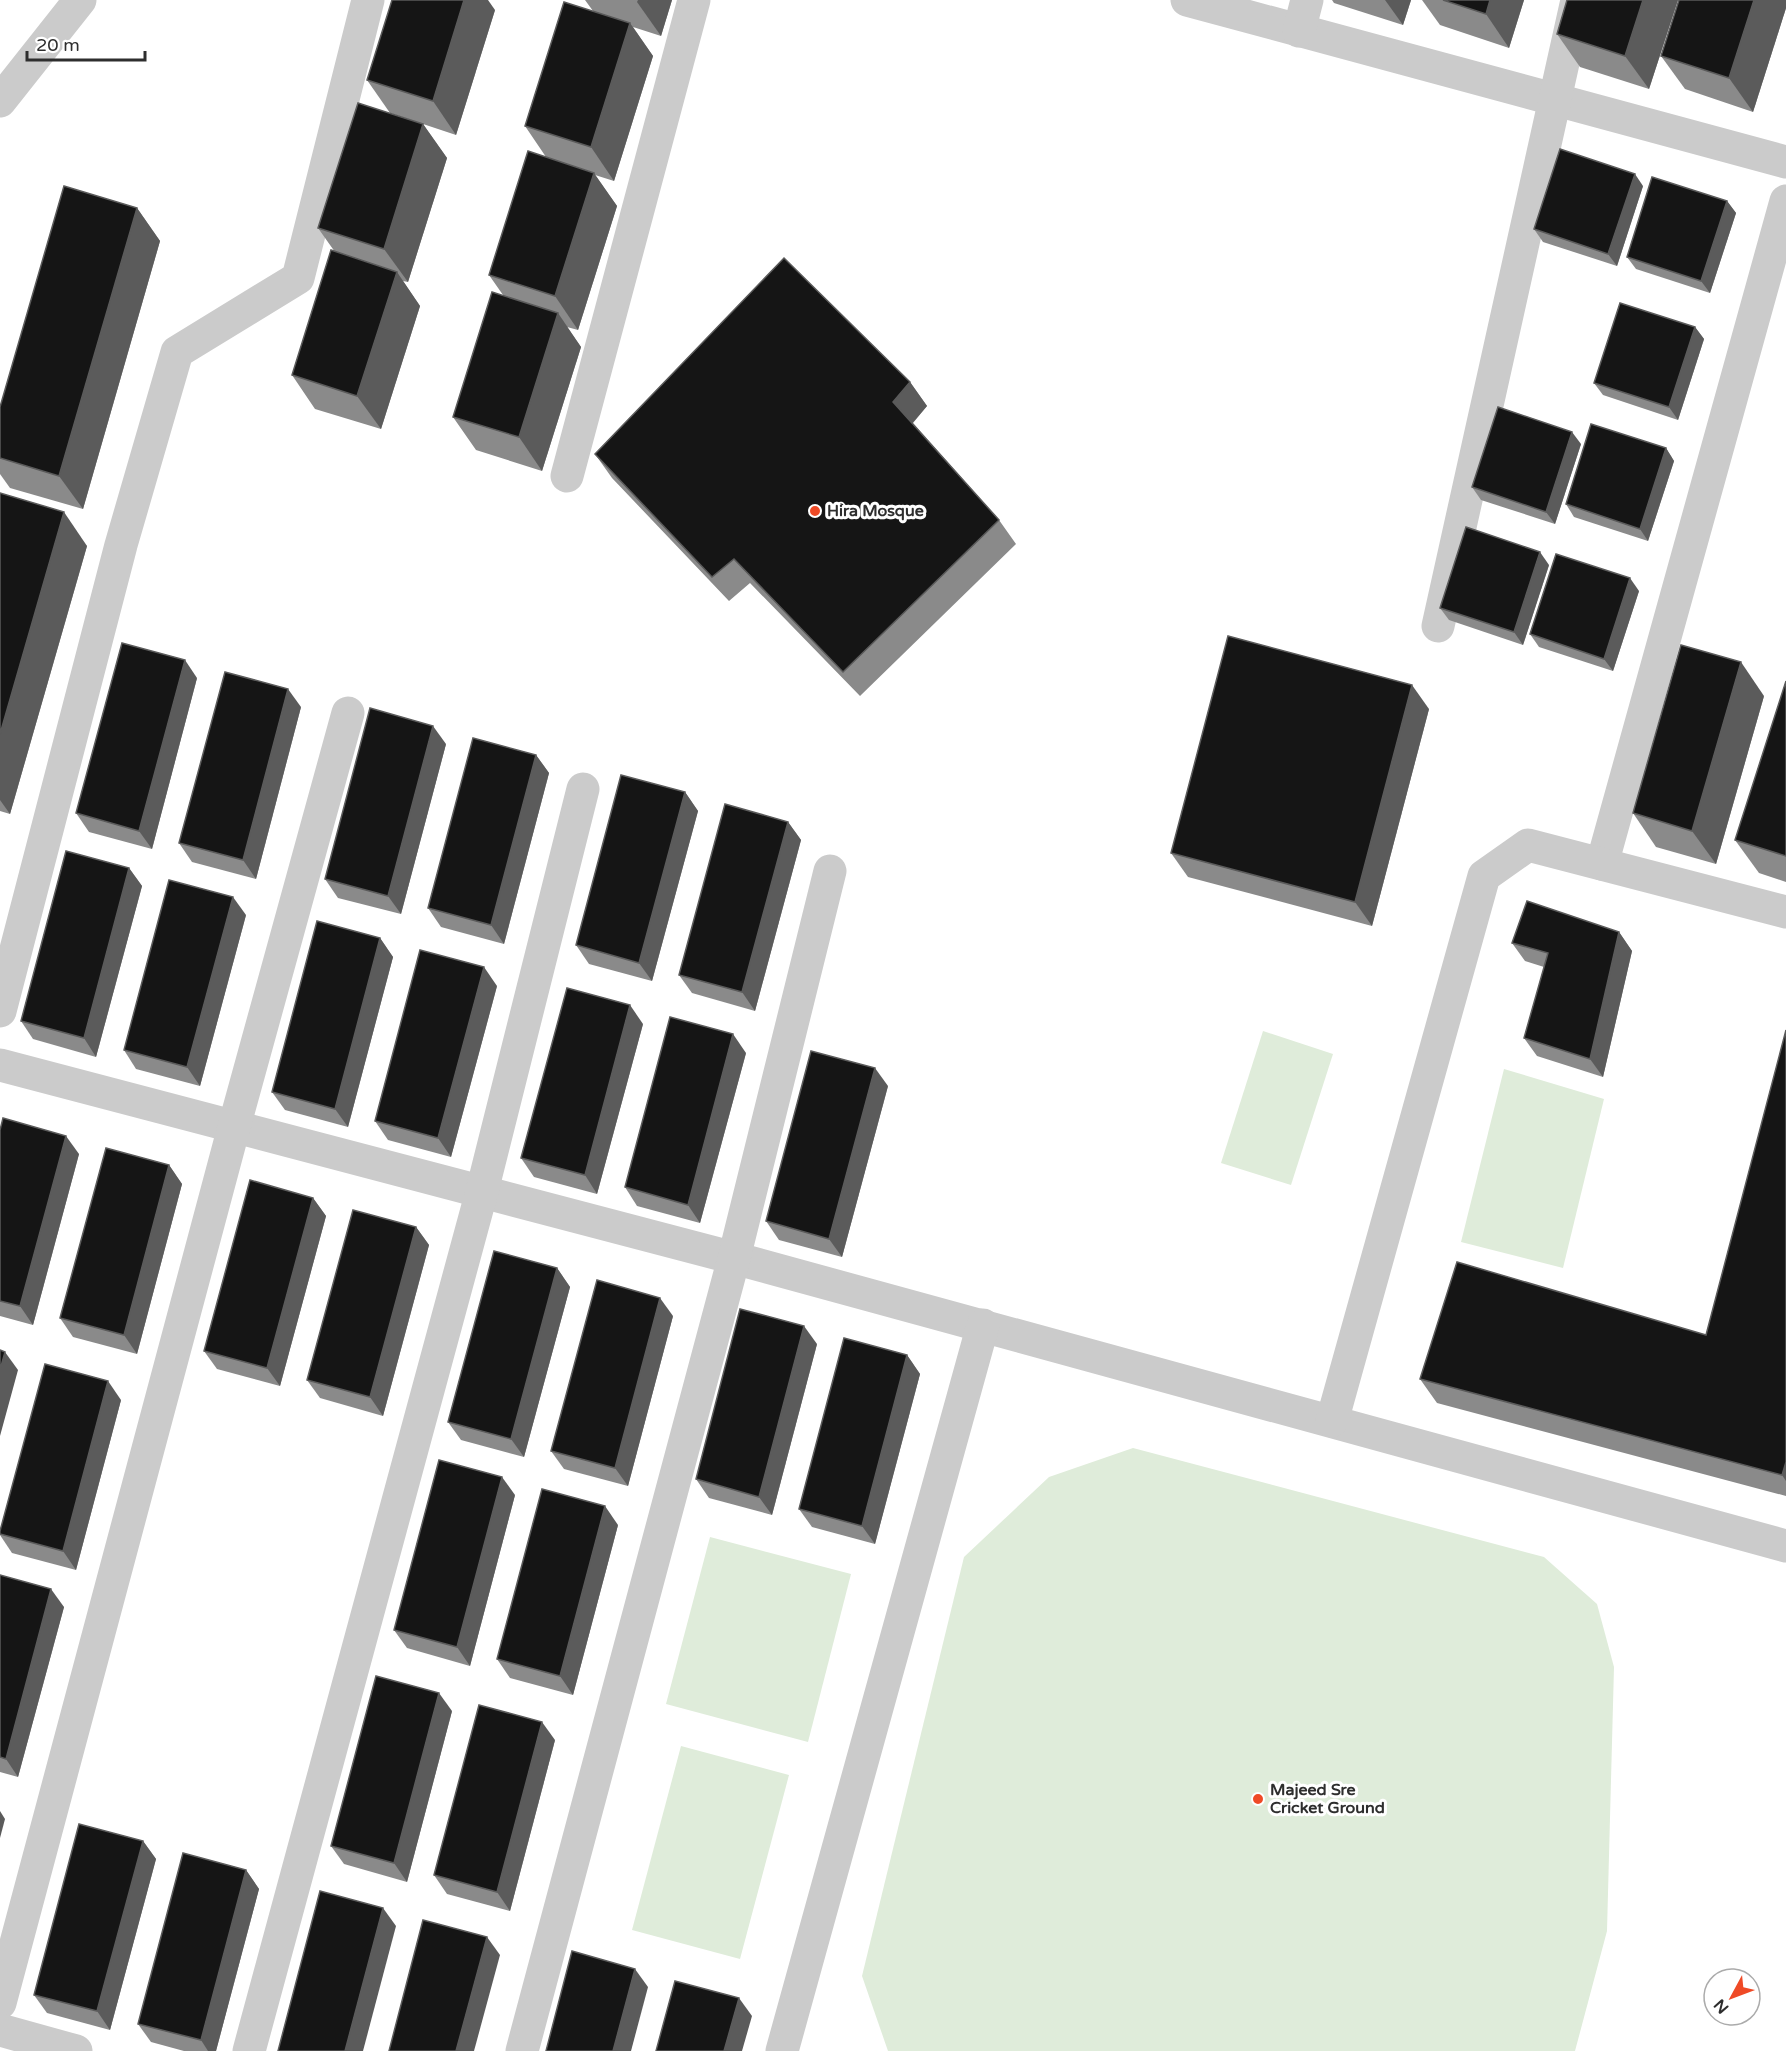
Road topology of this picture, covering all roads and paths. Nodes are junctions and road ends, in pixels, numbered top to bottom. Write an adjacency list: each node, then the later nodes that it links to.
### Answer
1 (80, 0): 8 (street)
2 (368, 0): 18 (street)
3 (694, 0): 11 (street)
4 (1187, 0): 6 (street)
5 (1577, 0): 7 (street)
6 (1303, 15): 7 (street)
7 (1554, 99): 9 (street); 12 (street)
8 (0, 101)
9 (1786, 162)
10 (1786, 201): 15 (street)
11 (567, 476)
12 (1438, 626)
13 (348, 713): 20 (street)
14 (583, 789): 21 (street)
15 (1602, 864): 17 (street); 24 (street)
16 (830, 871): 22 (street)
17 (1786, 912)
18 (0, 1011)
19 (0, 1065): 20 (street)
20 (234, 1127): 21 (street); 26 (street)
21 (482, 1191): 22 (street); 29 (street)
22 (734, 1258): 23 (street); 30 (street)
23 (983, 1325): 24 (street); 31 (street)
24 (1332, 1421): 25 (street)
25 (1786, 1545)
26 (0, 2003)
27 (0, 2030): 28 (street)
28 (76, 2051)
29 (249, 2051)
30 (522, 2051)
31 (783, 2051)

